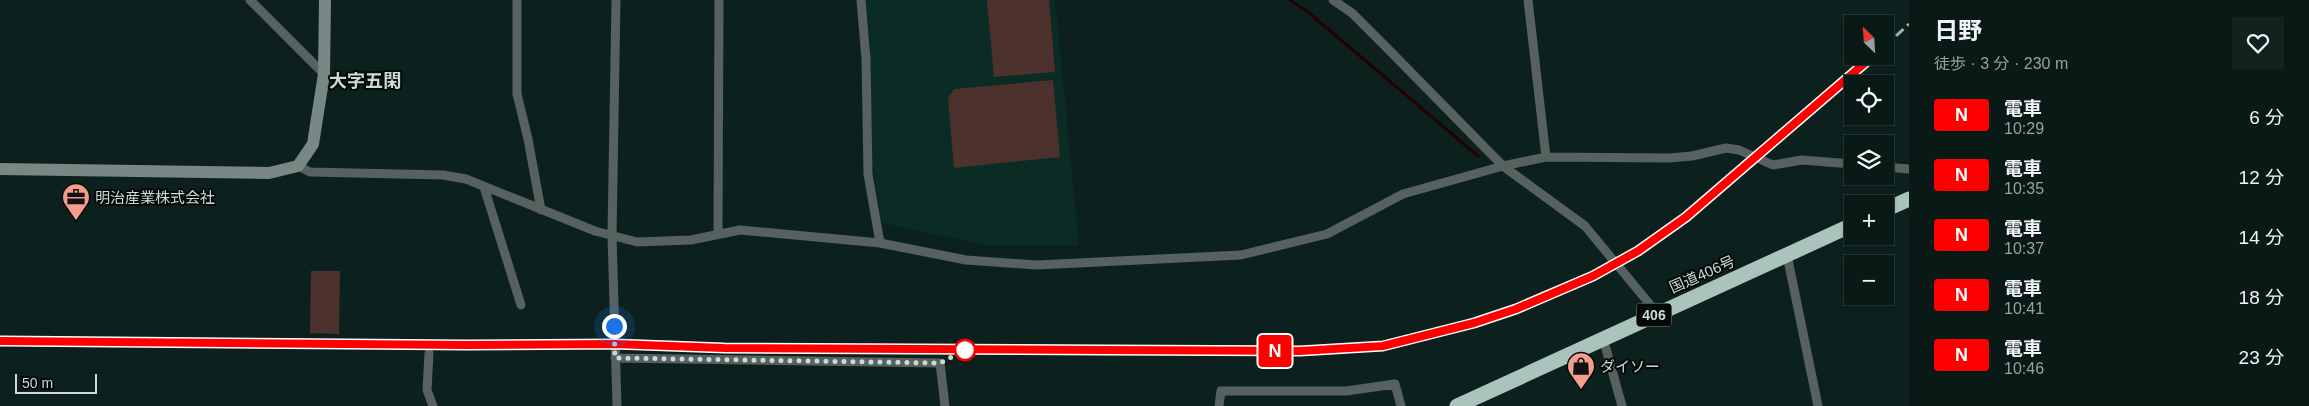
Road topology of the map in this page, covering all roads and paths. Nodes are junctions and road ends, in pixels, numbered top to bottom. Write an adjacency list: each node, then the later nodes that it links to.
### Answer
1 (250, 0): 9 (street)
2 (325, 0): 9 (street)
3 (517, 0): 20 (street)
4 (616, 0): 23 (street)
5 (719, 0): 22 (street)
6 (861, 0): 24 (street)
7 (1333, 0): 13 (street)
8 (1528, 0): 10 (street)
9 (324, 74): 12 (street)
10 (1546, 158): 11 (street); 13 (street)
11 (1844, 163)
12 (298, 166): 16 (street); 17 (street)
13 (1503, 166): 24 (street); 27 (street)
14 (1894, 168): 15 (street)
15 (1909, 169)
16 (0, 170)
17 (484, 187): 20 (street); 26 (street)
18 (1909, 199): 19 (highway)
19 (1894, 206)
20 (541, 210): 23 (street)
21 (1844, 229): 25 (highway, 国道406号 / 406)
22 (718, 234): 23 (street); 24 (street)
23 (612, 236): 30 (street)
24 (880, 243)
25 (1787, 255): 27 (highway, 国道406号 / 406); 38 (street)
26 (520, 305)
27 (1658, 313): 28 (highway, 国道406号 / 406)
28 (1603, 338): 36 (highway, 国道406号 / 406); 37 (street)
29 (429, 352): 31 (street)
30 (615, 358): 32 (street); 33 (street)
31 (434, 406)
32 (617, 406)
33 (945, 406)
34 (1220, 406): 35 (street)
35 (1400, 406)
36 (1457, 406)
37 (1622, 406)
38 (1818, 406)

